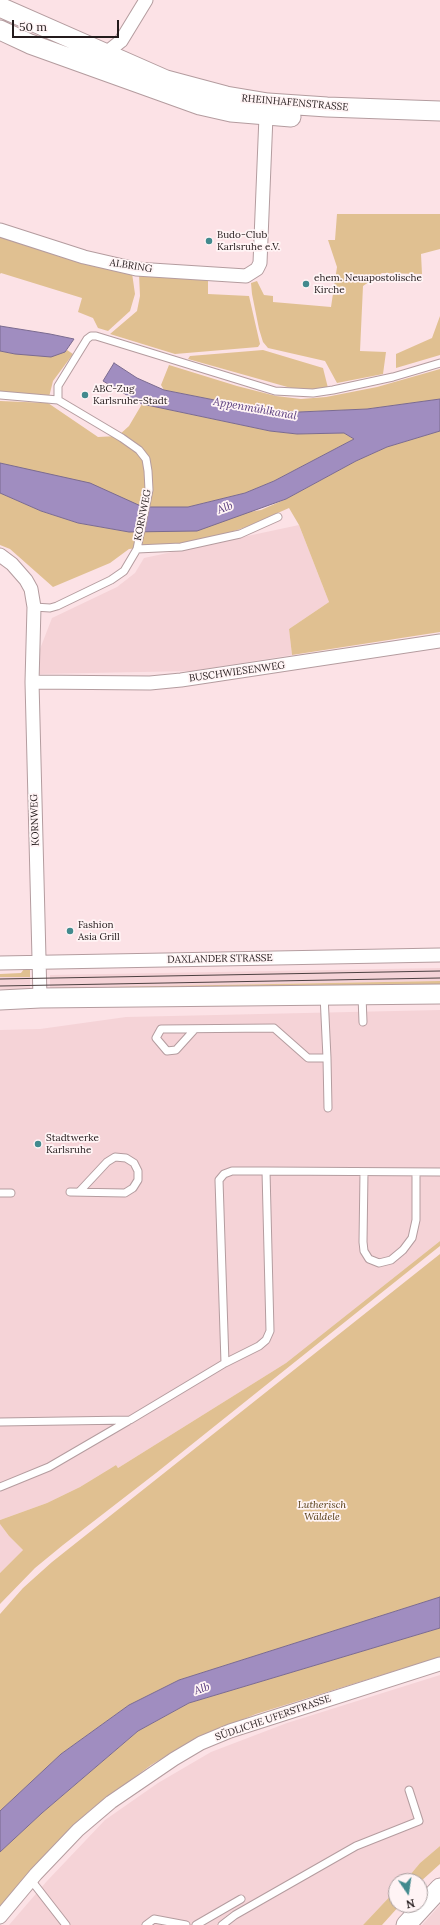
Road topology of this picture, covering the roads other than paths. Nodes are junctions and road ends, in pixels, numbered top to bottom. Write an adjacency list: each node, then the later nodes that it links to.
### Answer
1 (146, 0): 4 (street)
2 (0, 6): 4 (main road, RHEINHAFENSTRASSE)
3 (0, 30): 5 (main road, RHEINHAFENSTRASSE)
4 (107, 53): 5 (street); 6 (main road, RHEINHAFENSTRASSE)
5 (86, 63): 7 (main road, RHEINHAFENSTRASSE)
6 (440, 111)
7 (266, 116): 8 (main road, RHEINHAFENSTRASSE); 9 (street, ALBRING)
8 (440, 123)
9 (0, 230)
10 (440, 363): 12 (lane)
11 (0, 395): 12 (lane)
12 (58, 400): 14 (lane, KORNWEG)
13 (278, 517): 14 (lane)
14 (137, 549): 16 (lane, KORNWEG)
15 (0, 555): 16 (street)
16 (34, 607): 18 (street, KORNWEG)
17 (440, 641): 18 (street, BUSCHWIESENWEG)
18 (32, 682): 20 (street, KORNWEG)
19 (440, 955): 20 (street, DAXLANDER STRASSE)
20 (40, 962): 21 (street, DAXLANDER STRASSE); 25 (street, KORNWEG)
21 (0, 963)
22 (362, 994): 23 (main road); 24 (main road); 27 (lane)
23 (440, 994)
24 (324, 995): 25 (main road); 29 (lane)
25 (40, 998): 26 (main road)
26 (0, 1000)
27 (363, 1022)
28 (194, 1029): 28 (lane); 29 (lane)
29 (327, 1058): 30 (lane)
30 (328, 1108)
31 (266, 1171): 32 (lane); 39 (lane); 39 (lane)
32 (364, 1172): 33 (lane); 33 (lane)
33 (416, 1172): 34 (lane)
34 (440, 1172)
35 (70, 1192): 36 (lane)
36 (79, 1192): 36 (lane)
37 (0, 1193): 38 (lane)
38 (11, 1193)
39 (225, 1363): 40 (lane)
40 (130, 1420): 41 (lane); 42 (lane)
41 (0, 1422)
42 (0, 1487)
43 (440, 1664): 45 (street, SÜDLICHE UFERSTRASSE)
44 (409, 1790): 53 (lane)
45 (31, 1880): 48 (street, SÜDLICHE UFERSTRASSE); 49 (lane)
46 (440, 1888): 54 (main road)
47 (242, 1899): 52 (lane)
48 (0, 1917)
49 (66, 1925)
50 (146, 1925): 51 (lane)
51 (186, 1925)
52 (196, 1925)
53 (222, 1925)
54 (406, 1925)

